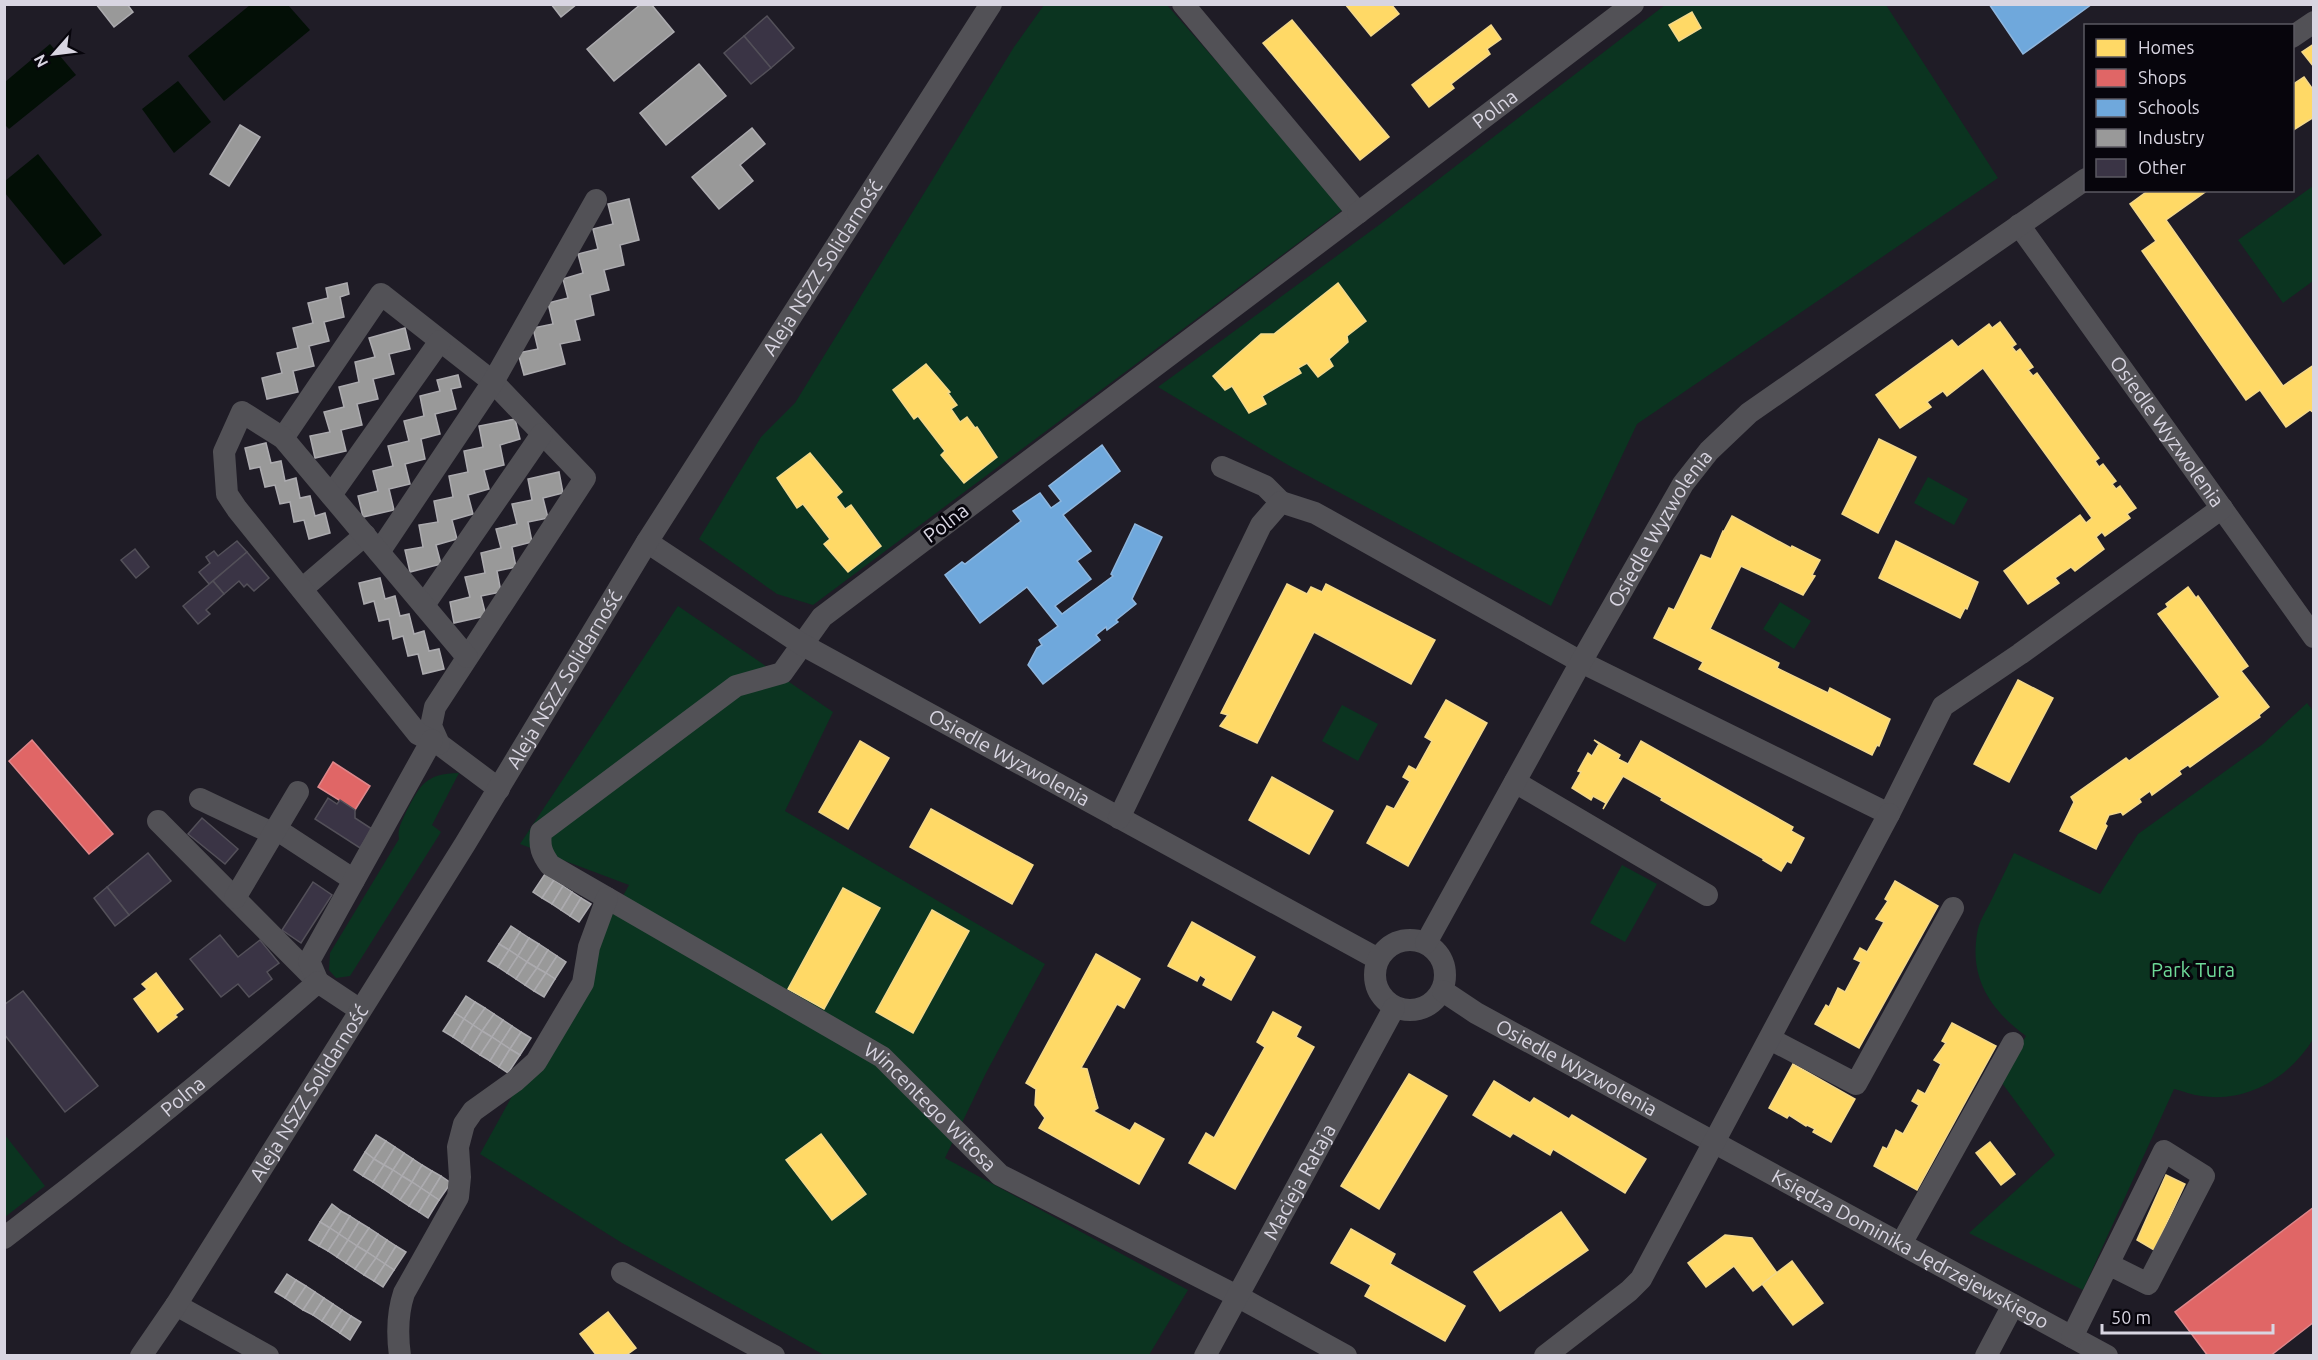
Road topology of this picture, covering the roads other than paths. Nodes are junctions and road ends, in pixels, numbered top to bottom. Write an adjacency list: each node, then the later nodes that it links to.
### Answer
1 (991, 4): 18 (street, Aleja NSZZ Solidarność)
2 (1183, 4): 8 (street)
3 (1633, 4): 8 (street, Polna)
4 (2313, 22): 5 (street)
5 (2294, 36)
6 (2084, 180): 9 (street, Osiedle Wyzwolenia)
7 (596, 200): 11 (street)
8 (1358, 213): 23 (street, Polna)
9 (2019, 225): 17 (street, Osiedle Wyzwolenia); 25 (street, Osiedle Wyzwolenia)
10 (440, 341): 11 (street); 13 (street); 15 (street)
11 (494, 382): 12 (street); 19 (street)
12 (542, 434): 21 (street); 24 (street)
13 (284, 438): 15 (street); 20 (street)
14 (1222, 467): 16 (street)
15 (331, 495): 19 (street)
16 (1281, 502): 25 (street); 32 (street)
17 (2222, 508): 22 (street, Osiedle Wyzwolenia); 31 (street)
18 (647, 542): 23 (street, Osiedle Wyzwolenia); 28 (street, Aleja NSZZ Solidarność)
19 (372, 544): 20 (street); 21 (street)
20 (302, 589): 26 (street)
21 (424, 605): 24 (street)
22 (2313, 637)
23 (803, 645): 32 (street, Osiedle Wyzwolenia); 35 (street, Polna)
24 (467, 657): 26 (street)
25 (1581, 662): 27 (street, Osiedle Wyzwolenia); 31 (street)
26 (436, 742): 28 (street); 36 (street)
27 (1515, 782): 37 (street); 41 (street, Osiedle Wyzwolenia)
28 (499, 789): 46 (street, Aleja NSZZ Solidarność)
29 (298, 792): 34 (street)
30 (200, 799): 34 (street)
31 (1890, 814): 47 (street)
32 (1119, 818): 42 (street, Osiedle Wyzwolenia)
33 (158, 821): 38 (street)
34 (275, 831): 36 (street); 38 (street)
35 (541, 832): 39 (street, Wincentego Witosa)
36 (354, 880): 43 (street)
37 (1707, 895)
38 (235, 898): 43 (street)
39 (607, 898): 54 (street, Wincentego Witosa); 60 (street)
40 (1953, 908): 47 (street)
41 (1426, 943): 42 (street); 44 (street)
42 (1378, 959): 45 (street)
43 (318, 982): 46 (street); 50 (street, Polna)
44 (1443, 991): 45 (street); 49 (street, Osiedle Wyzwolenia)
45 (1394, 1008): 54 (street, Macieja Rataja)
46 (360, 1010): 55 (street, Aleja NSZZ Solidarność)
47 (1770, 1039): 49 (street)
48 (2013, 1044): 51 (street)
49 (1714, 1142): 51 (street, Księdza Dominika Jędrzejewskiego); 64 (street)
50 (4, 1238)
51 (1901, 1244): 56 (street, Księdza Dominika Jędrzejewskiego)
52 (2108, 1264): 52 (street); 57 (street)
53 (622, 1273): 61 (street)
54 (1237, 1296): 62 (street, Macieja Rataja); 63 (street, Wincentego Witosa)
55 (176, 1305): 58 (street, Aleja NSZZ Solidarność); 59 (street)
56 (2013, 1305): 57 (street, Księdza Dominika Jędrzejewskiego); 65 (street)
57 (2072, 1337): 66 (street, Księdza Dominika Jędrzejewskiego)
58 (141, 1356)
59 (268, 1356)
60 (400, 1356)
61 (774, 1356)
62 (1205, 1356)
63 (1346, 1356)
64 (1545, 1356)
65 (1986, 1356)
66 (2107, 1356)

